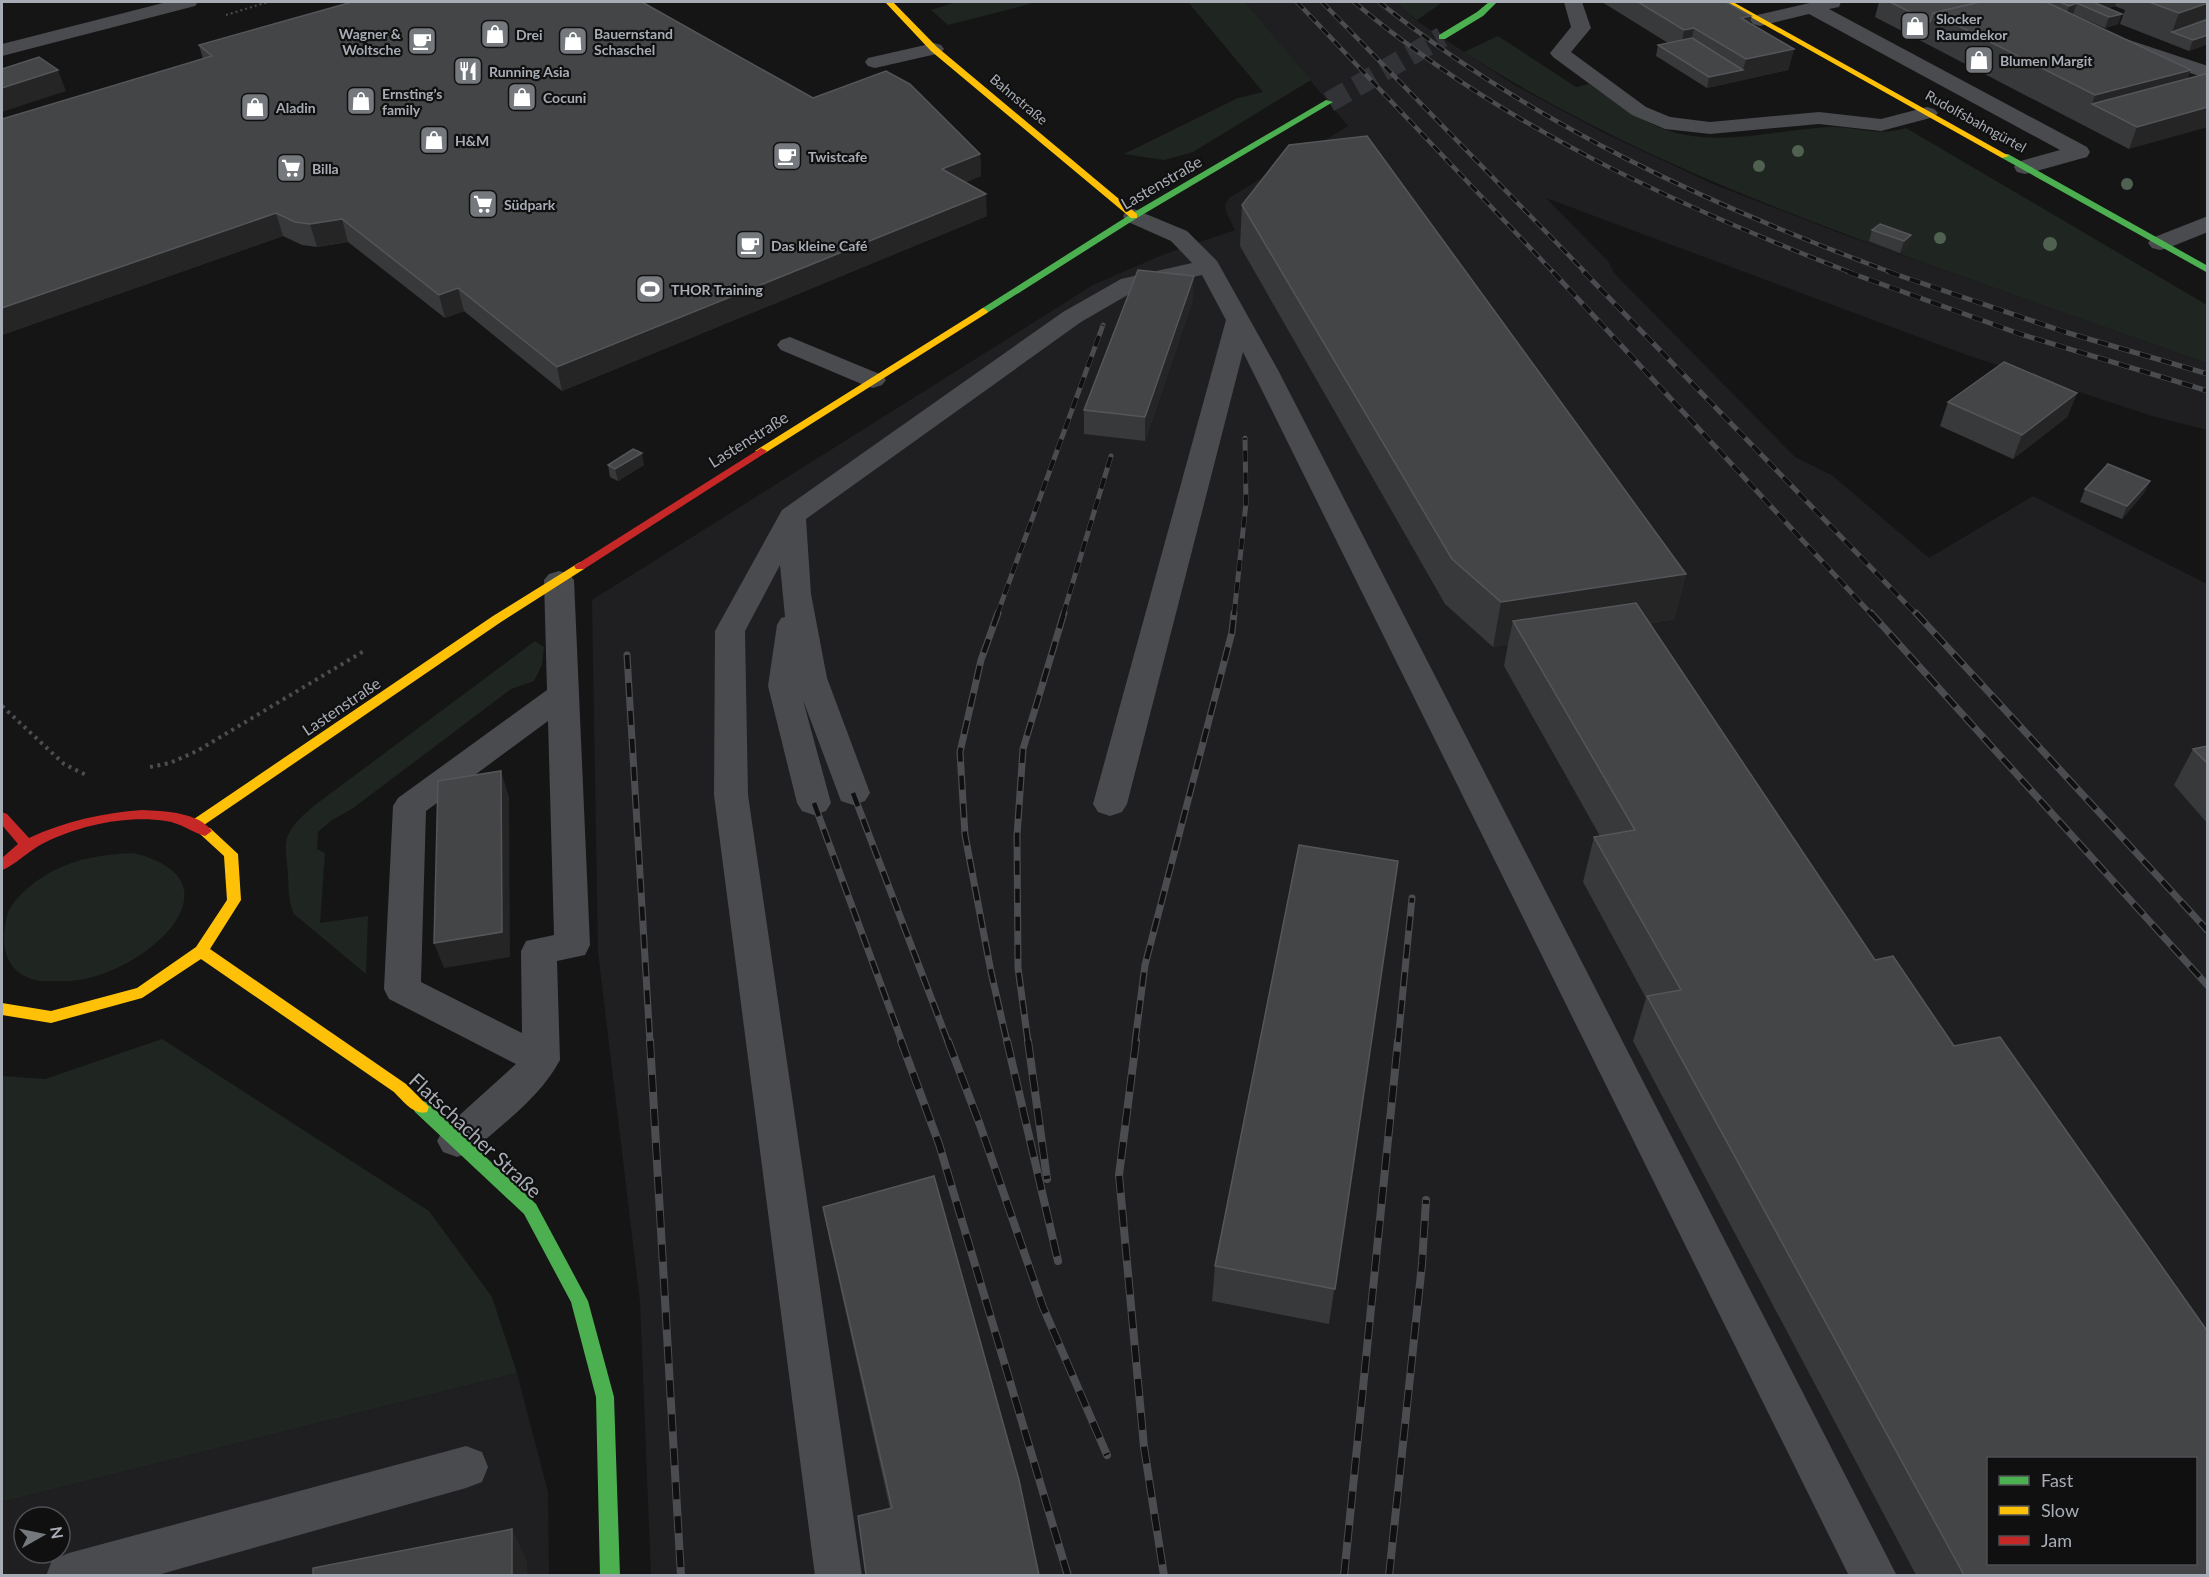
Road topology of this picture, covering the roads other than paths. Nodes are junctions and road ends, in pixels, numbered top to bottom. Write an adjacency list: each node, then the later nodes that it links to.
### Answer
1 (188, 2): 12 (street)
2 (889, 2): 11 (street, Bahnstraße)
3 (1493, 2): 9 (street)
4 (1573, 2): 16 (street)
5 (1728, 2): 8 (street, Rudolfsbahngürtel)
6 (1840, 2): 7 (street)
7 (1812, 8): 8 (street); 17 (street)
8 (1760, 20): 16 (street, Rudolfsbahngürtel)
9 (1442, 37)
10 (2106, 39): 14 (street)
11 (934, 49): 13 (street); 18 (street, Bahnstraße)
12 (2, 50)
13 (875, 62)
14 (2208, 73)
15 (1329, 102): 18 (street, Lastenstraße)
16 (1927, 112): 17 (street, Rudolfsbahngürtel)
17 (2025, 167): 20 (street, Rudolfsbahngürtel)
18 (1134, 216): 21 (street); 25 (street, Lastenstraße)
19 (2208, 223): 20 (street)
20 (2160, 243): 22 (street, Rudolfsbahngürtel)
21 (1209, 266): 23 (street); 26 (street)
22 (2208, 270)
23 (1238, 321): 32 (street); 45 (street)
24 (790, 345): 25 (street)
25 (873, 380): 27 (street, Lastenstraße)
26 (792, 516): 28 (street); 44 (street)
27 (559, 580): 29 (street); 34 (street, Lastenstraße)
28 (796, 594): 30 (street); 31 (street)
29 (563, 694): 39 (street); 39 (street)
30 (853, 793)
31 (814, 803)
32 (1110, 804)
33 (2, 817): 35 (street)
34 (196, 824): 35 (street); 37 (street)
35 (27, 845): 36 (street)
36 (2, 865)
37 (201, 951): 38 (street); 40 (street, Flatschacher Straße)
38 (2, 1009)
39 (541, 1060): 40 (street)
40 (458, 1141): 43 (street, Flatschacher Straße)
41 (466, 1467): 42 (street)
42 (69, 1575)
43 (610, 1575)
44 (838, 1575)
45 (1874, 1575)

